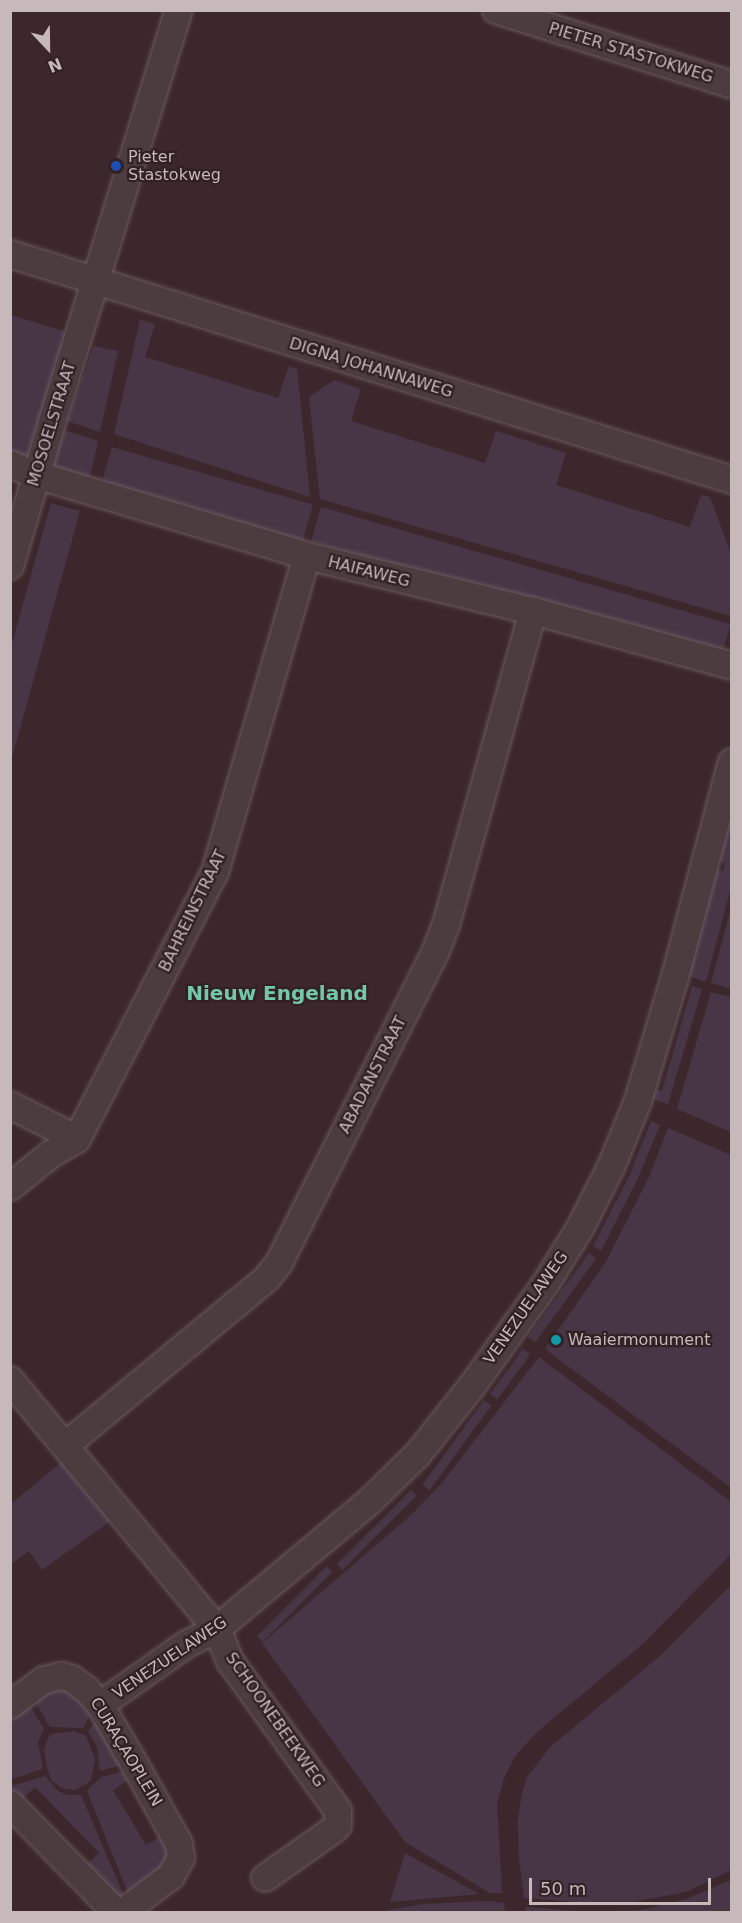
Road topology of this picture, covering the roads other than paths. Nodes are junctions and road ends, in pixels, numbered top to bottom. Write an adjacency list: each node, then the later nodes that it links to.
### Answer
1 (496, 10): 3 (street, PIETER STASTOKWEG)
2 (179, 11): 5 (street, MOSOELSTRAAT)
3 (730, 78)
4 (10, 254): 5 (street, DIGNA JOHANNAWEG)
5 (96, 282): 7 (street, MOSOELSTRAAT); 8 (street, DIGNA JOHANNAWEG)
6 (10, 464): 7 (street, HAIFAWEG)
7 (36, 475): 9 (street, HAIFAWEG); 10 (street, MOSOELSTRAAT)
8 (732, 480)
9 (307, 556): 11 (street, HAIFAWEG); 15 (street, BAHREINSTRAAT)
10 (10, 566)
11 (533, 612): 12 (street, HAIFAWEG); 18 (street, ABADANSTRAAT)
12 (732, 666)
13 (732, 762): 19 (street, VENEZUELAWEG)
14 (10, 1105): 15 (street)
15 (77, 1139): 16 (street)
16 (10, 1187)
17 (10, 1380): 18 (street, SCHOONEBEEKWEG)
18 (65, 1446): 19 (street, SCHOONEBEEKWEG)
19 (217, 1629): 21 (street, VENEZUELAWEG); 23 (street, SCHOONEBEEKWEG)
20 (10, 1705): 21 (street, CURAÇAOPLEIN)
21 (100, 1705): 25 (street, CURAÇAOPLEIN)
22 (10, 1804): 24 (street)
23 (265, 1878)
24 (116, 1912)
25 (127, 1912)

